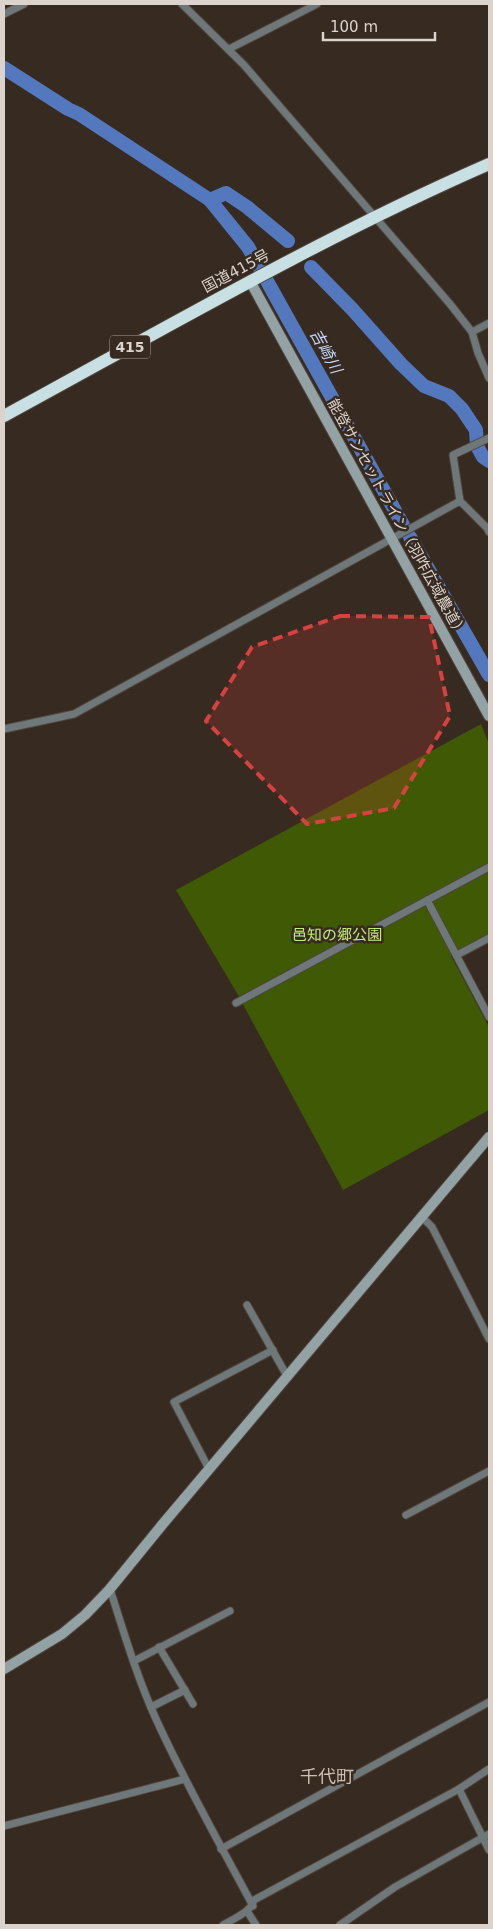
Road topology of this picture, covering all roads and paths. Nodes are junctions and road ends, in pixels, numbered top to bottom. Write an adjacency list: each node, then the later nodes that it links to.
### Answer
1 (24, 4): 4 (street)
2 (182, 4): 5 (street)
3 (317, 4): 5 (street)
4 (4, 14)
5 (229, 49): 7 (street)
6 (489, 164): 7 (highway, 国道415号 / 415)
7 (375, 216): 8 (highway, 国道415号 / 415); 10 (street)
8 (253, 279): 12 (highway, 国道415号 / 415); 16 (street, 能登サンセットライン（羽咋広域農道）)
9 (489, 323): 10 (street)
10 (472, 332): 11 (street)
11 (489, 378)
12 (4, 416)
13 (489, 438): 14 (street)
14 (460, 501): 15 (street); 16 (street)
15 (489, 529)
16 (391, 539): 17 (street, 能登サンセットライン（羽咋広域農道）); 18 (street)
17 (489, 716)
18 (4, 729)
19 (489, 867): 20 (street)
20 (427, 900): 22 (street); 23 (street)
21 (489, 938): 22 (street)
22 (457, 955): 24 (street)
23 (236, 1003)
24 (489, 1018)
25 (489, 1137): 26 (street)
26 (422, 1217): 28 (street); 30 (street)
27 (247, 1305): 29 (street)
28 (489, 1339)
29 (273, 1350): 30 (street); 31 (street)
30 (287, 1376): 31 (street)
31 (209, 1469): 34 (street)
32 (489, 1471): 33 (street)
33 (406, 1515)
34 (110, 1589): 37 (street); 38 (street)
35 (230, 1611): 36 (street)
36 (159, 1647): 37 (street); 39 (street)
37 (134, 1661): 42 (street)
38 (4, 1669)
39 (185, 1690): 41 (street); 42 (street)
40 (489, 1702): 48 (street)
41 (194, 1704)
42 (151, 1707): 44 (street)
43 (489, 1769): 45 (street)
44 (185, 1779): 46 (street); 48 (street)
45 (459, 1789): 47 (street); 50 (street)
46 (4, 1826)
47 (486, 1836): 49 (street); 53 (street)
48 (221, 1849): 50 (street)
49 (489, 1850)
50 (250, 1908): 51 (street); 52 (street)
51 (222, 1925)
52 (256, 1925)
53 (340, 1925)

